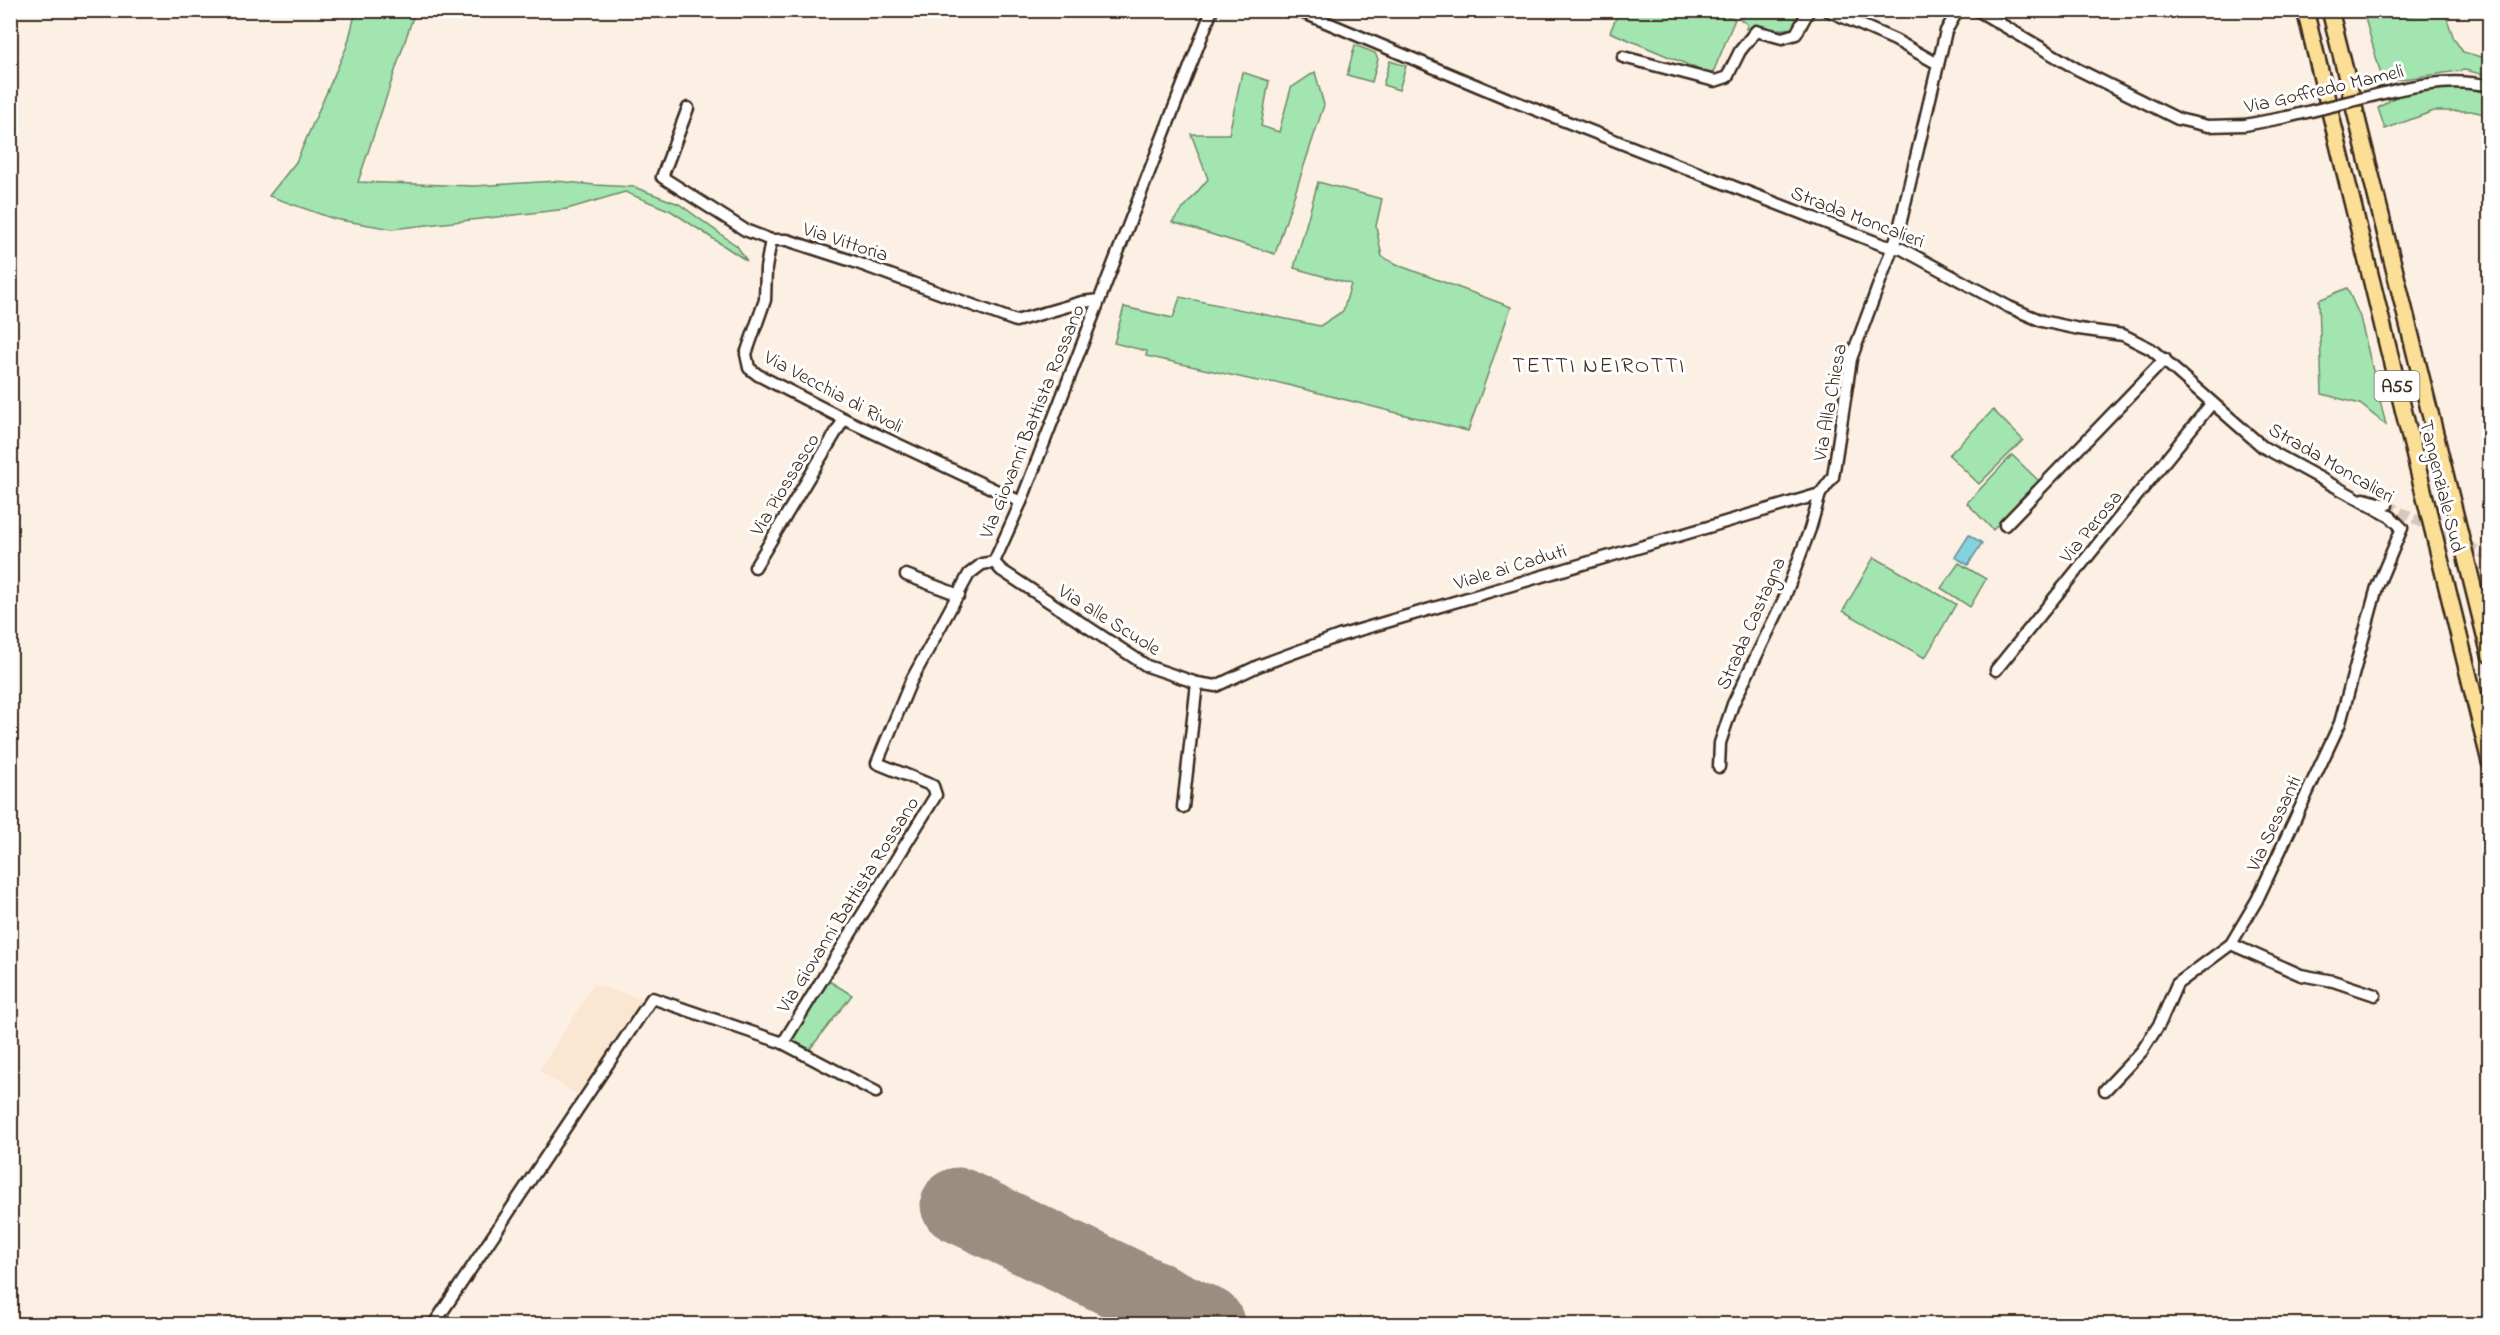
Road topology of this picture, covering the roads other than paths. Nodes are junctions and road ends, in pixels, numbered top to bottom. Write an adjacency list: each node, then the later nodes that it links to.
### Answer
1 (1212, 10): 15 (street, Via Giovanni Battista Rossano)
2 (1297, 10): 14 (street, Strada Moncalieri)
3 (1809, 10): 9 (street)
4 (1827, 10): 10 (street)
5 (1958, 10): 10 (street, Via Alla Chiesa)
6 (1977, 10): 11 (street, Via Goffredo Mameli, bridge)
7 (2305, 10): 33 (highway, Tangenziale Sud / A55)
8 (2330, 10): 29 (highway, Tangenziale Sud / A55)
9 (1623, 57)
10 (1938, 64): 14 (street, Via Alla Chiesa)
11 (2490, 86)
12 (688, 108): 13 (street, Via Vittoria)
13 (771, 240): 15 (street, Via Vittoria); 18 (street, Via Vecchia di Rivoli)
14 (1893, 246): 16 (street, Strada Moncalieri); 19 (street, Via Alla Chiesa)
15 (1099, 300): 21 (street, Via Giovanni Battista Rossano)
16 (2165, 359): 17 (street, Strada Moncalieri); 23 (street)
17 (2211, 404): 20 (street, Strada Moncalieri); 30 (street, Via Perosa)
18 (844, 419): 21 (street, Via Vecchia di Rivoli); 26 (street, Via Piossasco)
19 (1820, 494): 32 (street, Viale ai Caduti); 34 (street, Strada Castagna)
20 (2349, 496): 22 (street); 24 (street, Strada Moncalieri)
21 (1021, 502): 25 (street, Via Giovanni Battista Rossano)
22 (2387, 505)
23 (2005, 525)
24 (2402, 528): 36 (street, Via Sessanti)
25 (994, 562): 28 (street, Via Giovanni Battista Rossano); 31 (street, Via alle Scuole)
26 (755, 567)
27 (906, 575): 28 (street)
28 (959, 595): 38 (street, Via Giovanni Battista Rossano)
29 (2490, 655)
30 (1996, 670)
31 (1197, 683): 32 (street, Via alle Scuole); 35 (street)
32 (1216, 686)
33 (2490, 762)
34 (1719, 767)
35 (1183, 807)
36 (2231, 944): 37 (street); 39 (street, Via Sessanti)
37 (2375, 995)
38 (783, 1043): 40 (street); 41 (street, Via Giovanni Battista Rossano)
39 (2105, 1090)
40 (876, 1092)
41 (434, 1324)

